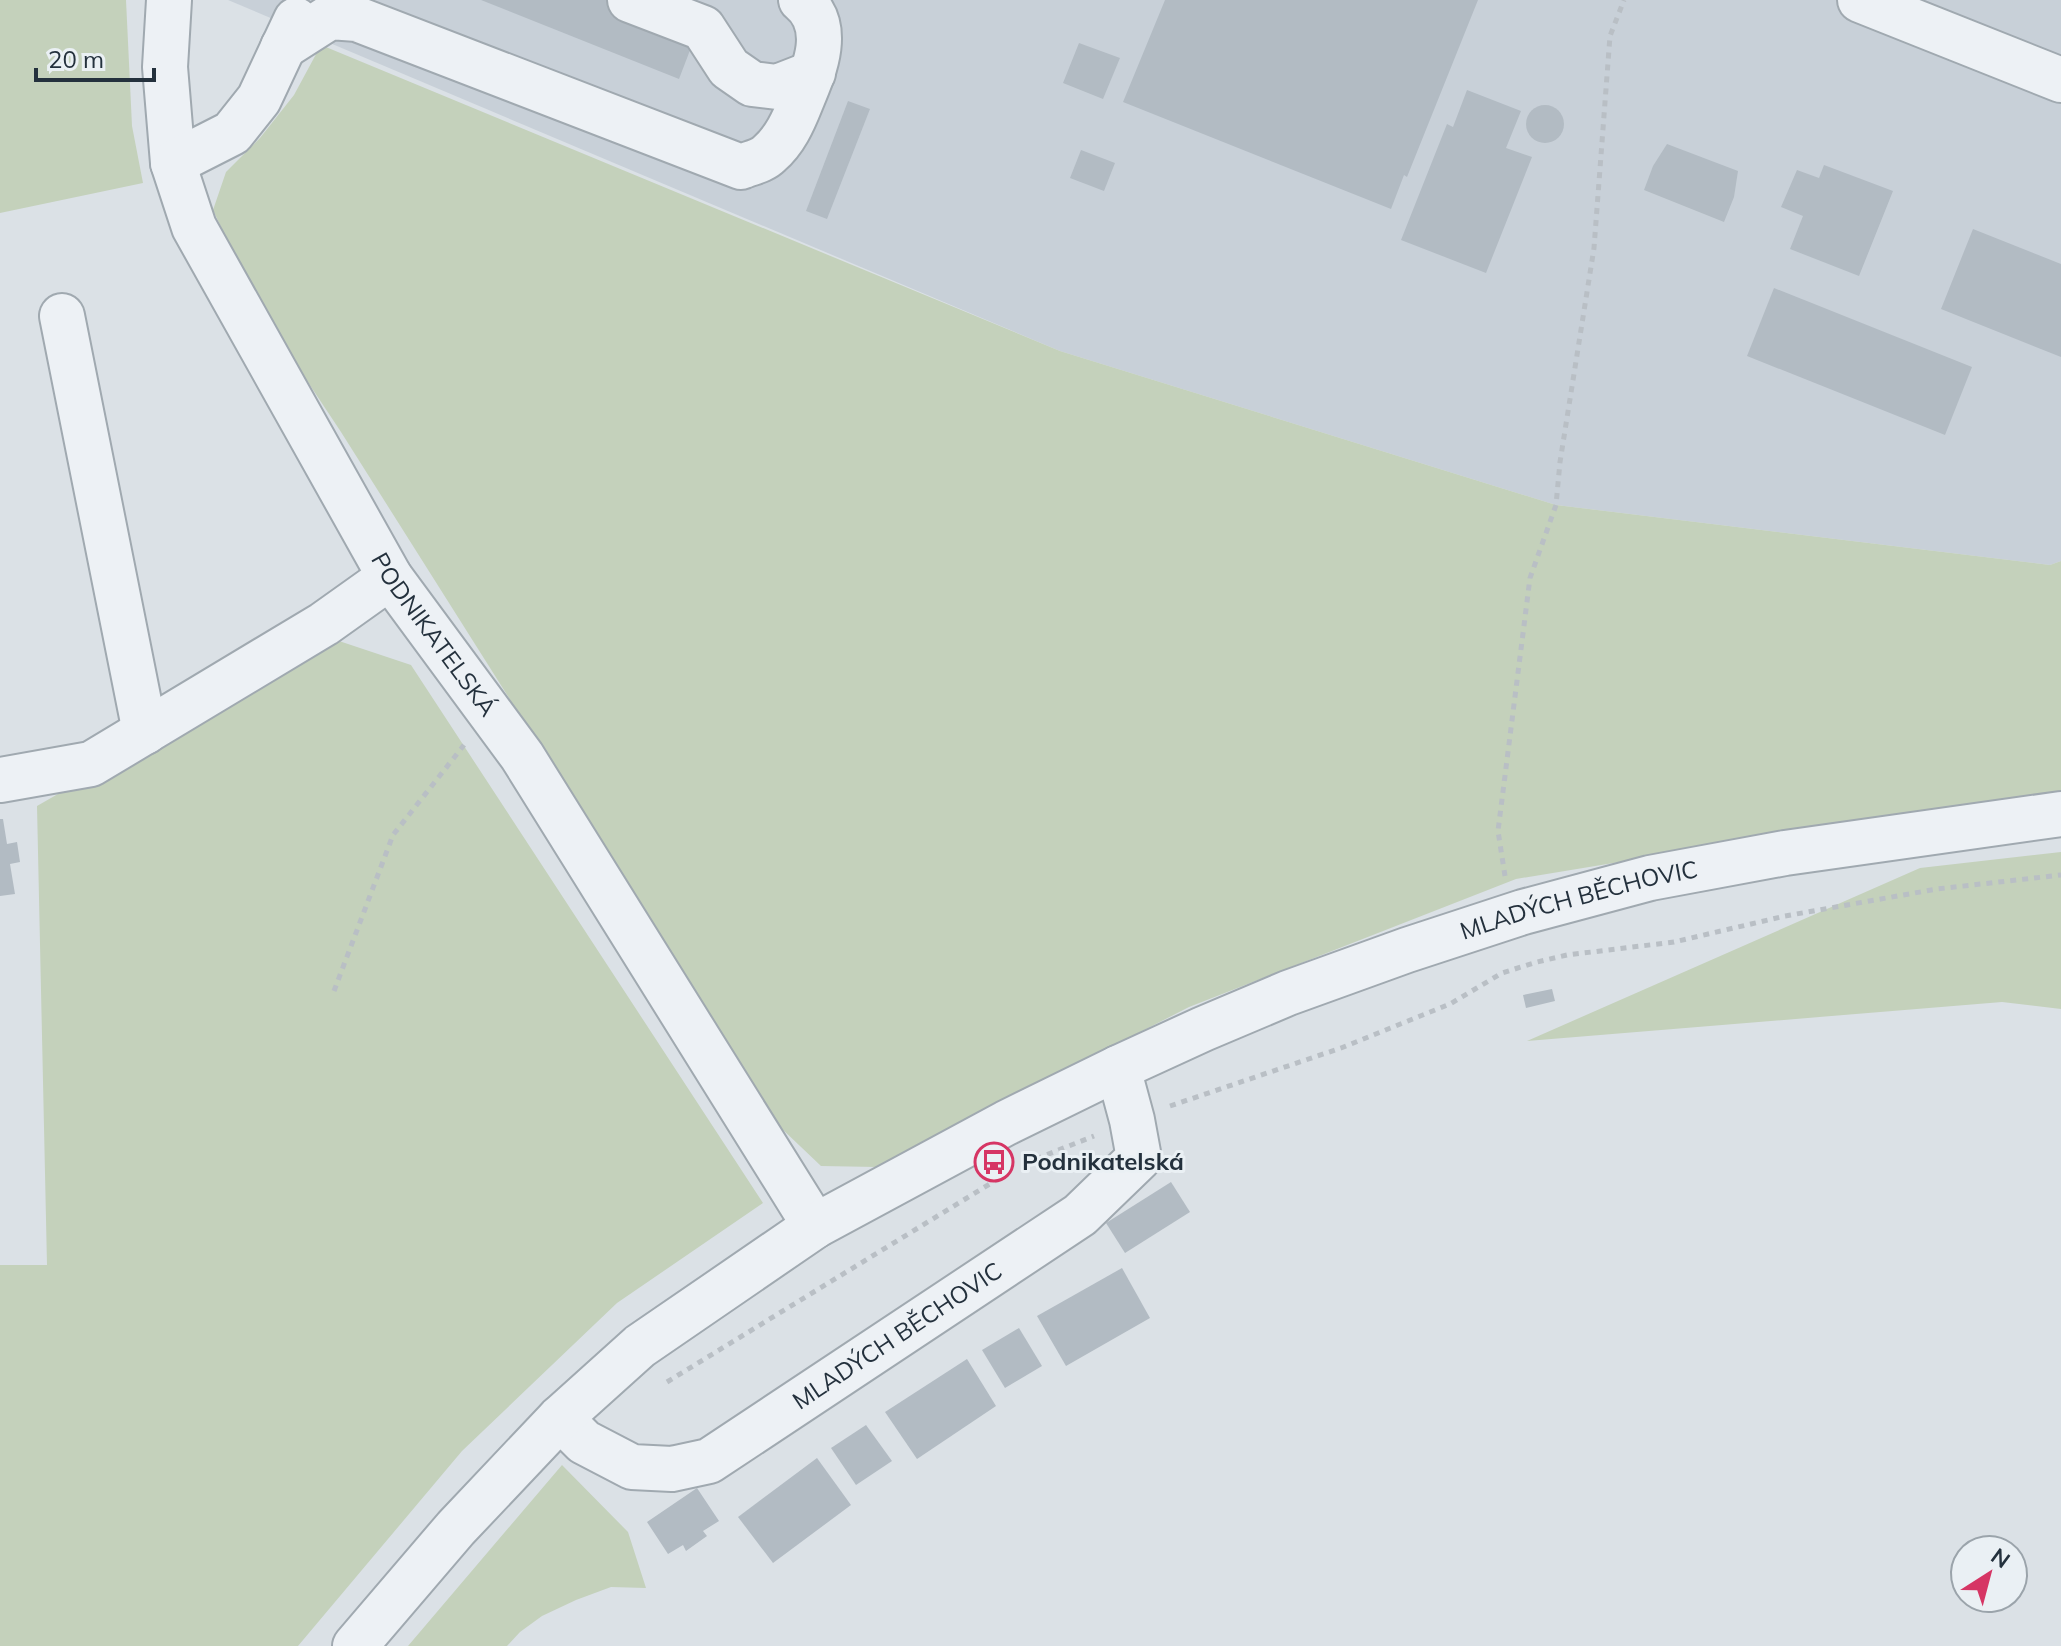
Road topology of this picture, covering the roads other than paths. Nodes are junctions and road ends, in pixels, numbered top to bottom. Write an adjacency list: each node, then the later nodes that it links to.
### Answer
1 (169, 0): 9 (street, PODNIKATELSKÁ)
2 (305, 0): 6 (street)
3 (630, 0): 7 (street)
4 (801, 0): 7 (street)
5 (1860, 0): 8 (street)
6 (283, 47): 7 (street); 9 (street)
7 (813, 73)
8 (2061, 80)
9 (173, 163): 11 (street, PODNIKATELSKÁ)
10 (62, 316): 12 (street)
11 (390, 577): 12 (street); 16 (street, PODNIKATELSKÁ)
12 (145, 732): 13 (street)
13 (0, 780)
14 (2061, 814): 15 (street, MLADÝCH BĚCHOVIC)
15 (1118, 1068): 16 (street, MLADÝCH BĚCHOVIC); 17 (street, MLADÝCH BĚCHOVIC)
16 (815, 1226): 17 (street, MLADÝCH BĚCHOVIC)
17 (560, 1418): 18 (street, MLADÝCH BĚCHOVIC)
18 (355, 1646)

